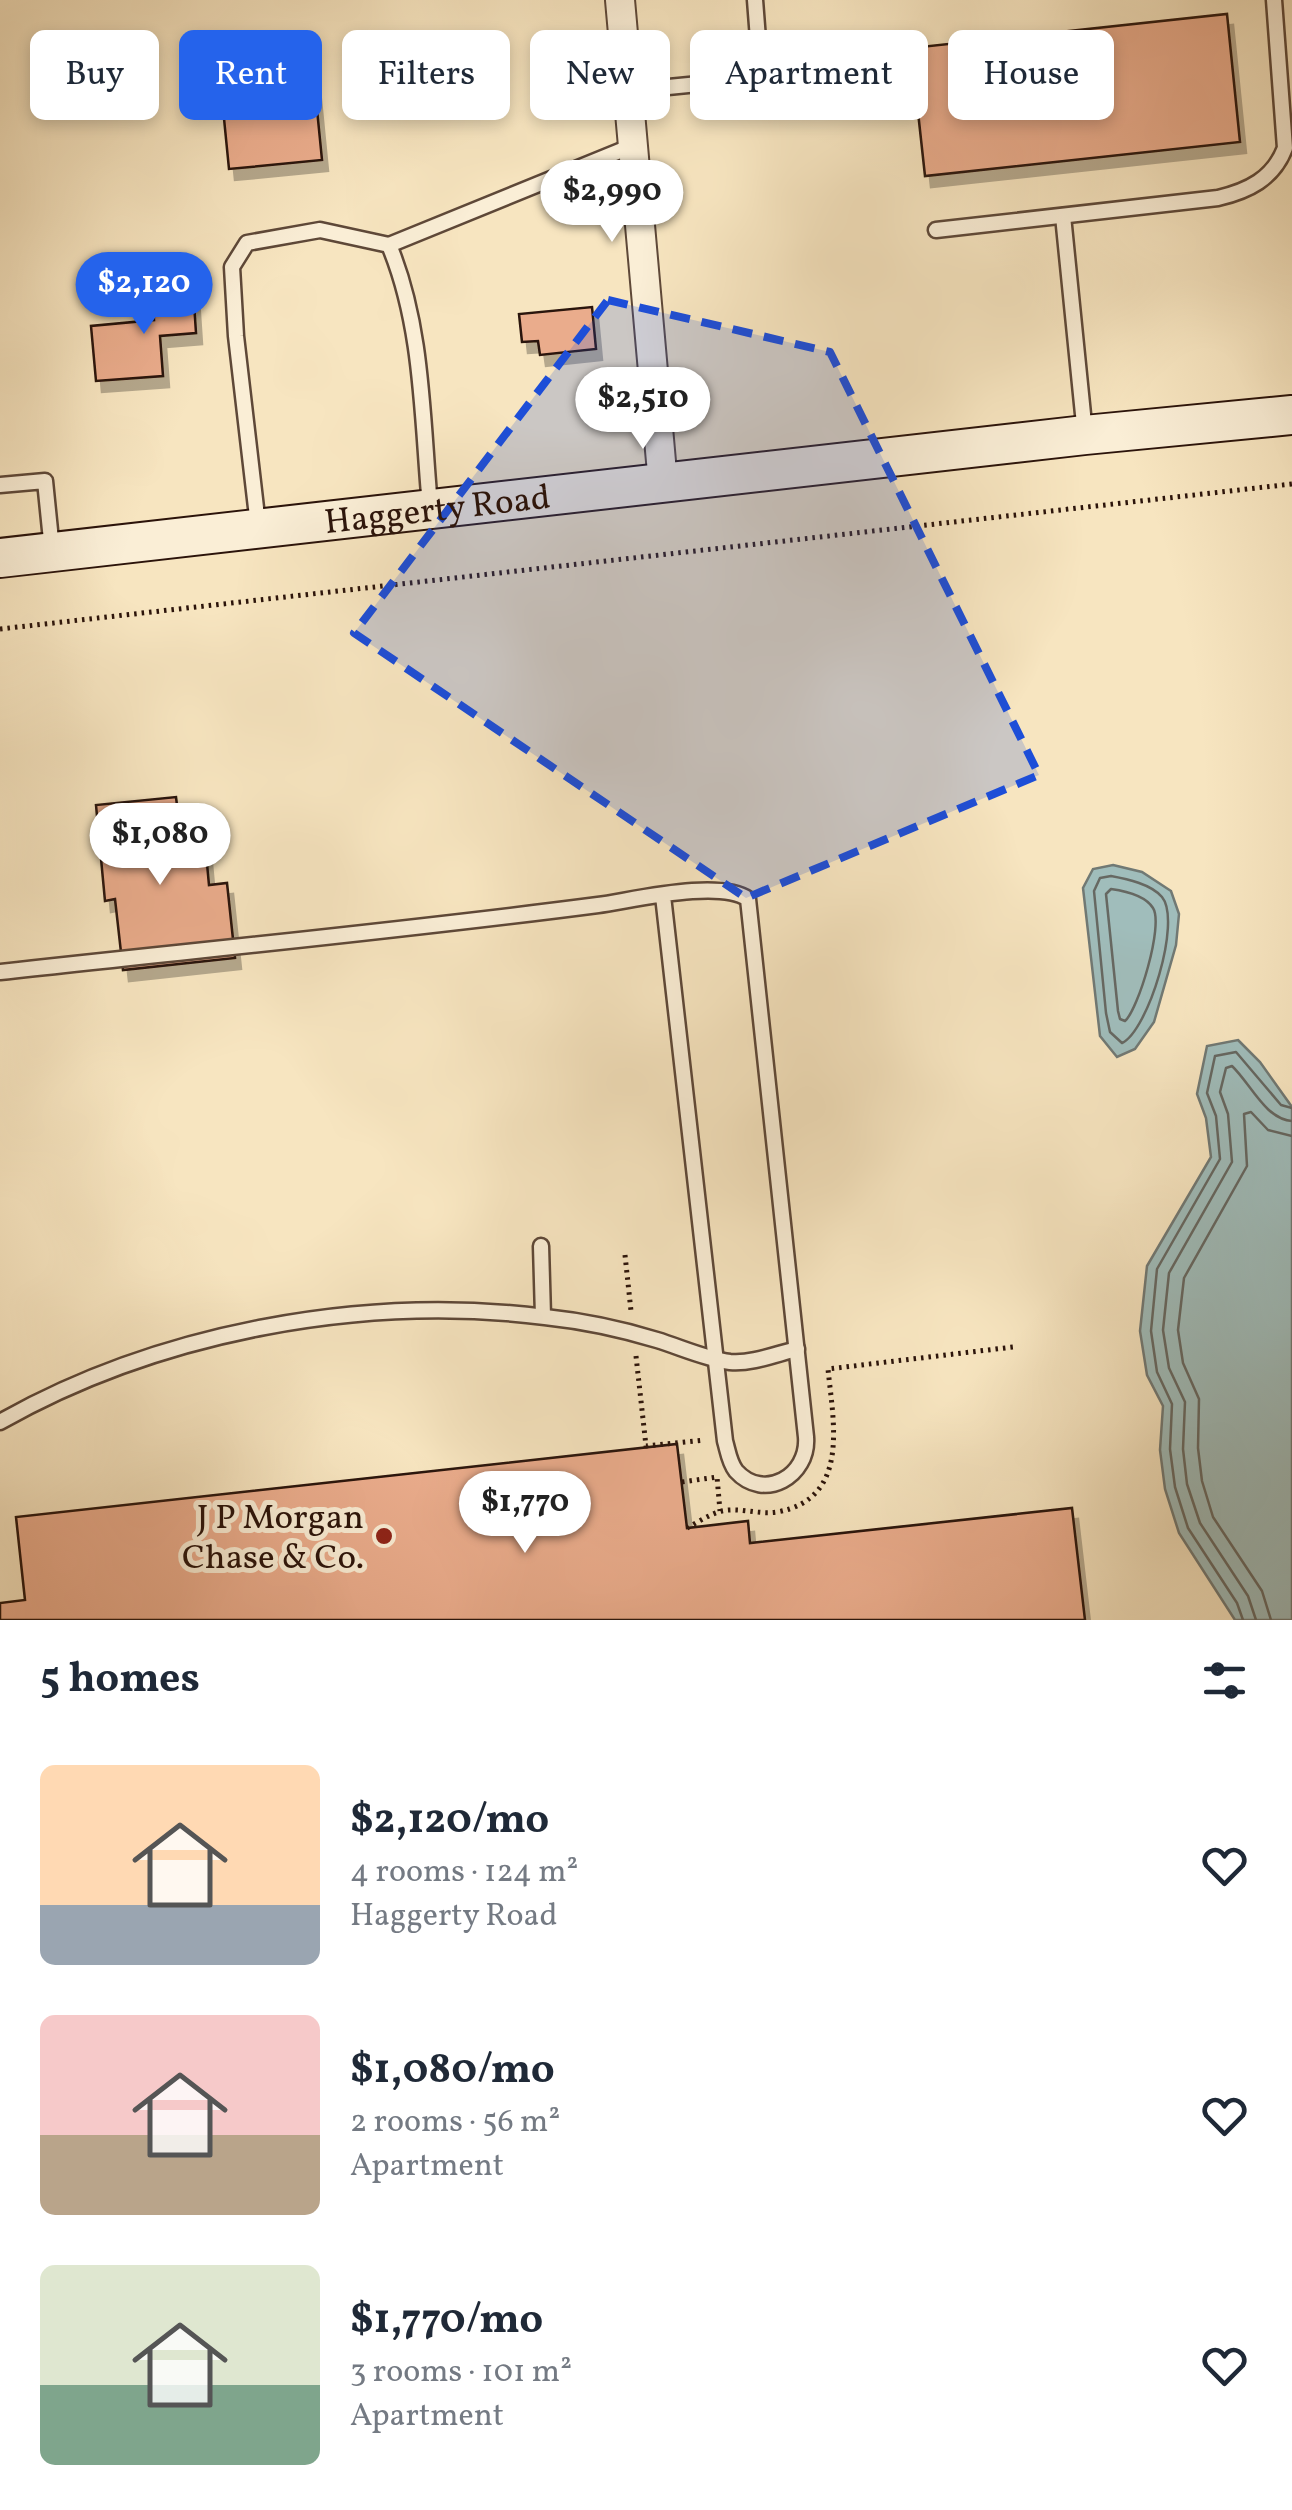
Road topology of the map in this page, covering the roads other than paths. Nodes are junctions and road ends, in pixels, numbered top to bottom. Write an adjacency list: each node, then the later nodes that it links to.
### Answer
1 (620, 0): 4 (street)
2 (754, 0): 5 (lane)
3 (1274, 0): 8 (lane)
4 (623, 30)
5 (757, 30)
6 (630, 120): 7 (street)
7 (632, 146): 10 (lane); 13 (street)
8 (1064, 216): 9 (lane); 12 (lane)
9 (936, 230)
10 (389, 244): 15 (lane); 16 (lane)
11 (1292, 416): 12 (main road, Haggerty Road)
12 (1085, 435): 13 (main road, Haggerty Road)
13 (662, 484): 15 (main road, Haggerty Road)
14 (0, 485): 17 (lane)
15 (430, 510): 16 (main road, Haggerty Road)
16 (259, 531): 17 (main road, Haggerty Road)
17 (52, 552): 18 (main road, Haggerty Road)
18 (0, 558)
19 (663, 896): 20 (lane); 23 (lane); 24 (lane)
20 (0, 972)
21 (541, 1246): 22 (lane)
22 (543, 1316): 24 (lane); 25 (lane)
23 (797, 1349): 24 (lane); 24 (lane)
24 (715, 1357)
25 (0, 1422)

